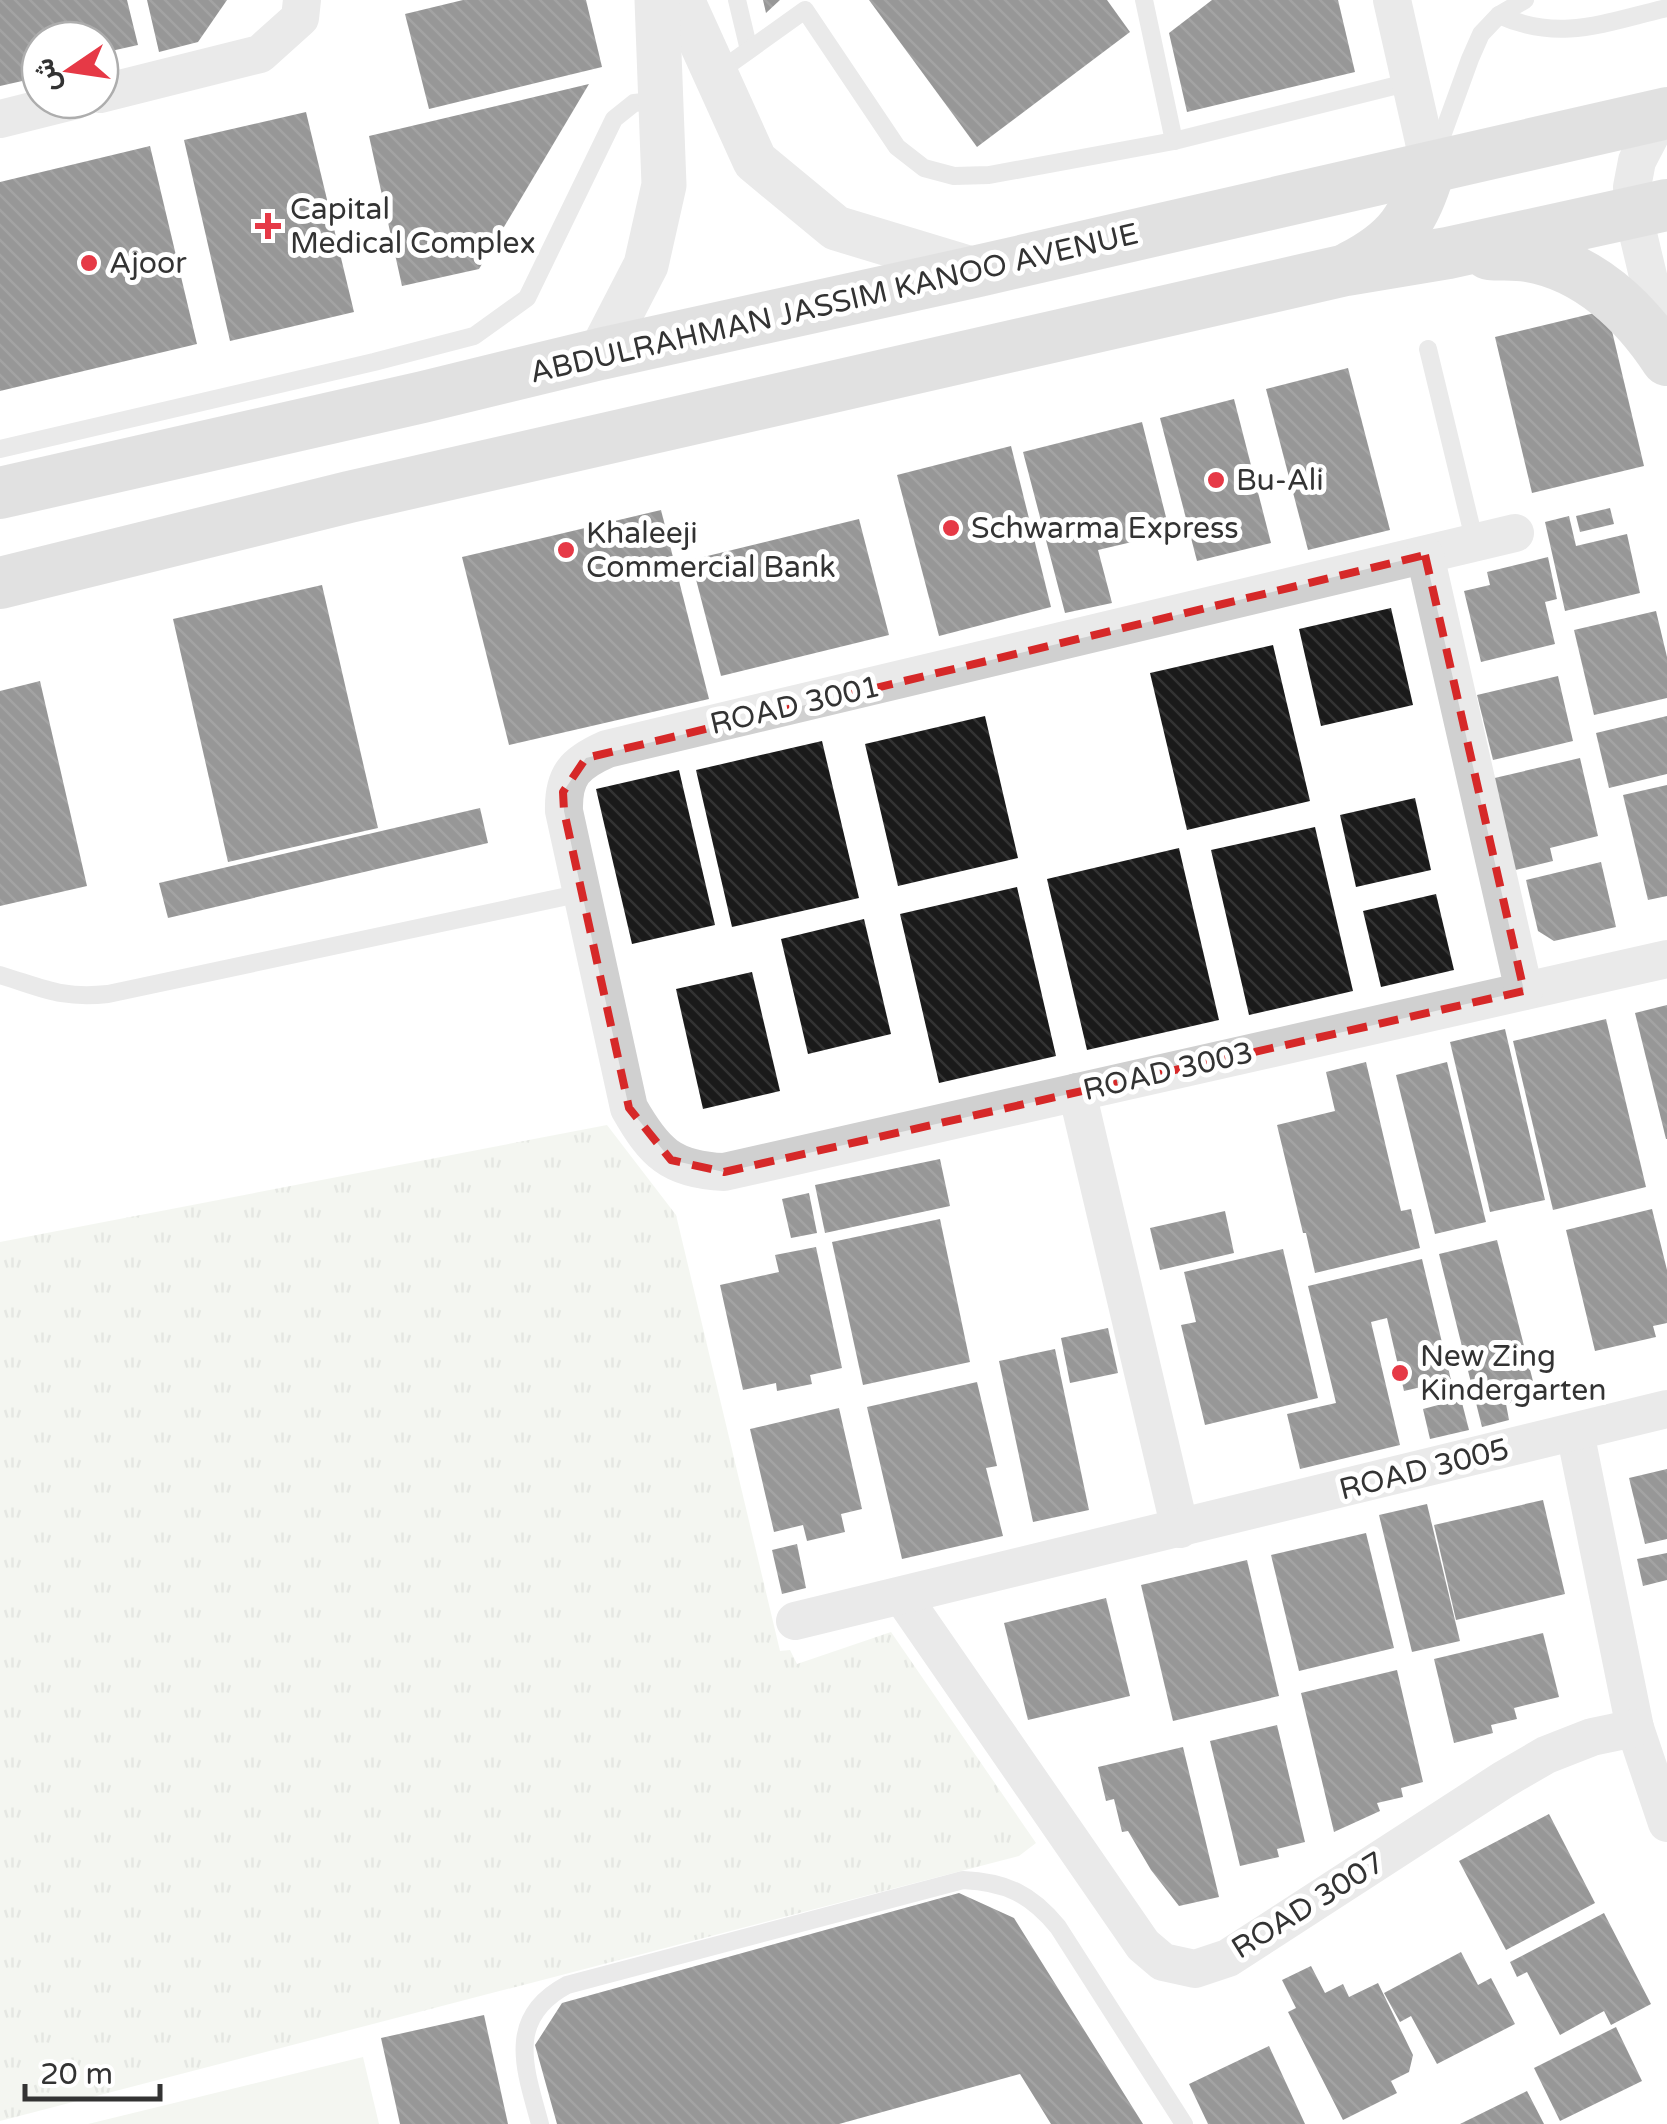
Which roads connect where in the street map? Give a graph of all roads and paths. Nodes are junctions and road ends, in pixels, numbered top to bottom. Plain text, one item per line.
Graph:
1 (657, 0) edge
2 (682, 0) edge
3 (737, 0) edge
4 (1144, 0) edge
5 (1392, 0) edge
6 (1526, 0) edge
7 (811, 5) edge
8 (1667, 8) edge
9 (301, 9) edge
10 (1499, 15) junction
11 (731, 74) junction
12 (1410, 82) junction
13 (120, 89) edge
14 (662, 100) junction
15 (1667, 115) edge
16 (1587, 131) junction
17 (1174, 141) junction
18 (1637, 161) junction
19 (1430, 168) junction
20 (1656, 205) edge
21 (1448, 253) junction
22 (1346, 270) junction
23 (978, 271) junction
24 (1428, 349) dead end
25 (600, 354) junction
26 (1667, 357) edge
27 (374, 362) junction
28 (423, 397) junction
29 (0, 448) edge
30 (0, 492) edge
31 (1515, 533) dead end
32 (1474, 542) junction
33 (1425, 555) junction
34 (0, 583) edge
35 (582, 892) junction
36 (1667, 959) edge
37 (0, 974) edge
38 (1524, 991) junction
39 (1078, 1092) junction
40 (670, 1160) joint
41 (1667, 1409) edge
42 (1575, 1432) junction
43 (1180, 1529) junction
44 (902, 1596) junction
45 (796, 1621) dead end
46 (1635, 1728) junction
47 (1667, 1823) edge
48 (540, 2124) edge
49 (1184, 2124) edge

1 - 14 street
2 - 11 street
3 - 11 lane
4 - 17 lane
5 - 12 street
6 - 10 lane
7 - 11 lane
7 - 17 lane
8 - 10 lane
9 - 13 street
10 - 19 lane
11 - 14 street
11 - 23 street
12 - 17 lane
12 - 19 street
14 - 25 street
14 - 27 lane
15 - 16 main road, ABDULRAHMAN JASSIM KANOO AVENUE
15 - 18 street
16 - 18 street
16 - 19 main road, ABDULRAHMAN JASSIM KANOO AVENUE
18 - 20 street
19 - 22 main road
19 - 23 main road, ABDULRAHMAN JASSIM KANOO AVENUE
20 - 21 main road
20 - 26 street
21 - 22 main road
21 - 26 main road
22 - 34 main road
23 - 25 main road, ABDULRAHMAN JASSIM KANOO AVENUE
24 - 32 lane
25 - 28 main road, ABDULRAHMAN JASSIM KANOO AVENUE
27 - 28 lane
27 - 29 lane
28 - 30 main road, ABDULRAHMAN JASSIM KANOO AVENUE
31 - 32 street, ROAD 3001
32 - 33 street, ROAD 3001
33 - 35 street, ROAD 3001
33 - 38 street
35 - 37 lane
35 - 40 street, ROAD 3001
36 - 38 street, ROAD 3003
38 - 39 street, ROAD 3003
39 - 40 street, ROAD 3003
39 - 43 street
41 - 42 street, ROAD 3005
42 - 43 street, ROAD 3005
42 - 46 street
43 - 44 street, ROAD 3005
44 - 45 street, ROAD 3005
44 - 46 street, ROAD 3007
46 - 47 street
48 - 49 lane

